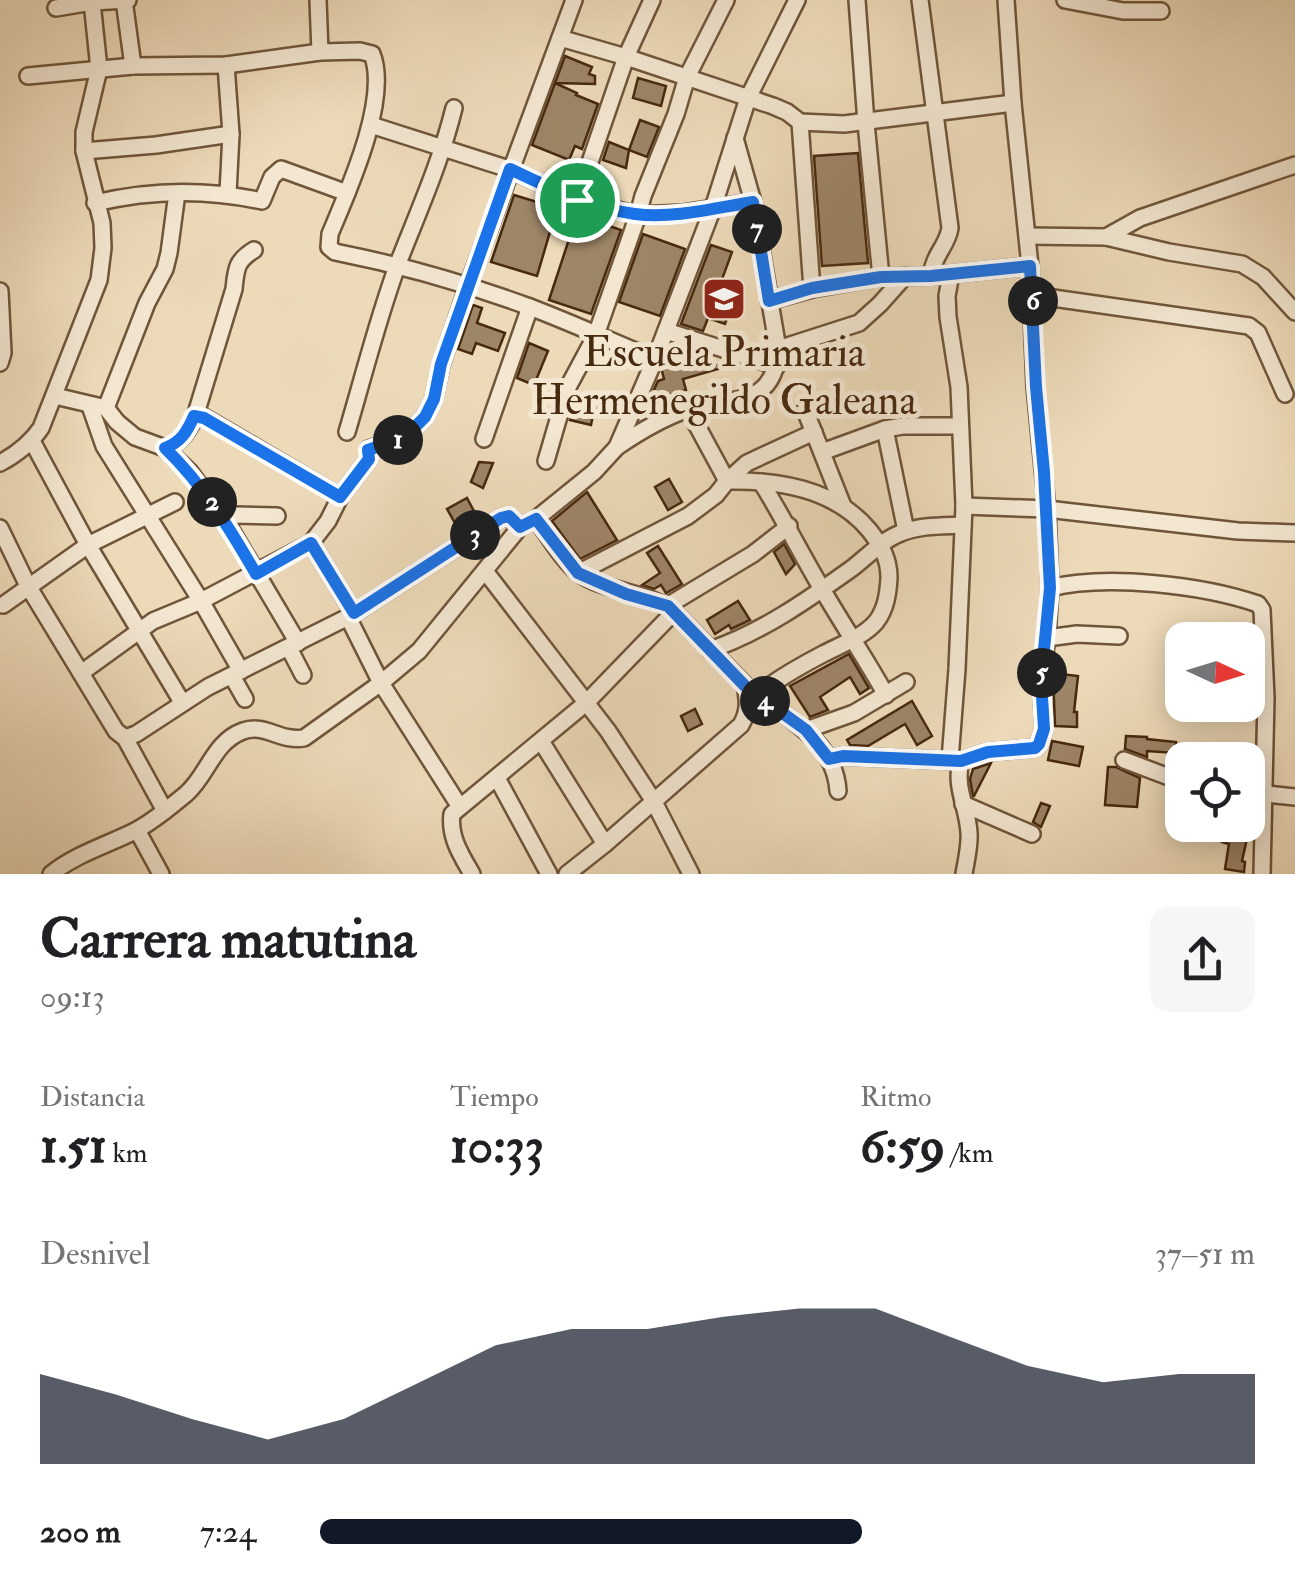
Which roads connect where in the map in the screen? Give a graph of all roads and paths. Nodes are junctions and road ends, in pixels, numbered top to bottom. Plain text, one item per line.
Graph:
1 (125, 0) edge
2 (318, 0) edge
3 (574, 0) edge
4 (652, 0) edge
5 (726, 0) edge
6 (797, 0) edge
7 (858, 0) edge
8 (920, 0) edge
9 (1006, 0) edge
10 (1064, 0) edge
11 (92, 2) edge
12 (56, 8) dead end
13 (1161, 11) dead end
14 (560, 38) junction
15 (320, 52) junction
16 (626, 57) junction
17 (226, 65) junction
18 (133, 66) junction
19 (99, 69) junction
20 (28, 76) dead end
21 (686, 77) junction
22 (748, 98) junction
23 (1014, 102) junction
24 (454, 108) dead end
25 (936, 112) junction
26 (800, 122) junction
27 (866, 123) junction
28 (372, 125) junction
29 (231, 134) junction
30 (735, 138) junction
31 (444, 149) junction
32 (84, 152) junction
33 (1295, 165) edge
34 (510, 169) junction
35 (176, 193) junction
36 (347, 193) junction
37 (228, 194) junction
38 (577, 200) junction
39 (753, 202) junction
40 (95, 203) junction
41 (713, 208) junction
42 (638, 215) junction
43 (1028, 236) junction
44 (1106, 237) junction
45 (254, 250) dead end
46 (398, 264) junction
47 (1030, 266) junction
48 (951, 274) junction
49 (906, 276) junction
50 (931, 276) junction
51 (881, 277) junction
52 (468, 286) junction
53 (812, 288) junction
54 (0, 291) edge
55 (1032, 295) junction
56 (769, 301) junction
57 (530, 307) junction
58 (1295, 312) edge
59 (666, 332) junction
60 (596, 335) junction
61 (778, 358) junction
62 (655, 359) junction
63 (0, 363) edge
64 (1284, 394) dead end
65 (55, 396) junction
66 (98, 407) junction
67 (688, 409) junction
68 (806, 410) dead end
69 (194, 416) junction
70 (960, 426) junction
71 (884, 429) junction
72 (347, 432) dead end
73 (814, 432) junction
74 (484, 439) dead end
75 (32, 441) junction
76 (617, 447) junction
77 (165, 448) junction
78 (822, 452) junction
79 (546, 461) dead end
80 (0, 463) edge
81 (727, 481) junction
82 (761, 482) junction
83 (340, 497) junction
84 (176, 502) dead end
85 (843, 506) junction
86 (964, 506) junction
87 (1047, 508) junction
88 (148, 514) junction
89 (277, 516) dead end
90 (224, 518) junction
91 (536, 519) junction
92 (962, 525) junction
93 (789, 526) junction
94 (520, 527) junction
95 (0, 528) edge
96 (906, 531) junction
97 (1295, 533) edge
98 (311, 543) junction
99 (88, 545) junction
100 (882, 545) junction
101 (485, 571) junction
102 (578, 573) junction
103 (256, 574) junction
104 (28, 586) junction
105 (1050, 588) junction
106 (822, 589) junction
107 (201, 601) junction
108 (3, 605) dead end
109 (671, 609) junction
110 (351, 615) junction
111 (139, 630) junction
112 (1118, 636) dead end
113 (854, 638) junction
114 (1047, 638) junction
115 (293, 646) junction
116 (710, 650) junction
117 (81, 673) junction
118 (236, 674) junction
119 (304, 675) dead end
120 (906, 682) dead end
121 (381, 683) junction
122 (751, 690) junction
123 (886, 696) junction
124 (244, 699) dead end
125 (182, 702) junction
126 (586, 703) junction
127 (806, 730) junction
128 (125, 738) junction
129 (542, 741) junction
130 (1259, 742) edge
131 (829, 759) junction
132 (955, 760) junction
133 (1124, 760) dead end
134 (1165, 776) edge
135 (497, 778) junction
136 (838, 791) dead end
137 (1265, 794) edge
138 (1295, 796) edge
139 (654, 800) junction
140 (963, 804) junction
141 (460, 807) junction
142 (165, 811) junction
143 (138, 830) junction
144 (1032, 834) dead end
145 (1260, 842) edge
146 (605, 844) junction
147 (74, 867) edge
148 (52, 874) edge
149 (161, 874) edge
150 (472, 874) edge
151 (549, 874) edge
152 (567, 874) edge
153 (691, 874) edge
154 (964, 874) edge
155 (1262, 874) edge

1 - 11 street
1 - 18 street
2 - 15 street
3 - 14 street
4 - 16 street
5 - 21 street
6 - 22 street
7 - 27 street
8 - 25 street
9 - 23 street
10 - 13 street
11 - 12 street
11 - 19 street
14 - 16 street
14 - 34 street
15 - 17 street
15 - 28 street
16 - 21 street
16 - 38 street
17 - 18 street
17 - 29 street
18 - 19 street
19 - 20 street
19 - 32 street
21 - 22 street
21 - 42 street
22 - 26 street
22 - 30 street
23 - 25 street
23 - 43 street
24 - 31 street
25 - 27 street
25 - 50 street
26 - 27 street
26 - 53 street
27 - 51 street
28 - 31 street
28 - 36 street
29 - 32 street
29 - 37 street
30 - 39 street
30 - 41 street
31 - 34 street
31 - 46 street
32 - 40 street
33 - 44 street
34 - 38 street
34 - 52 street
35 - 37 street
35 - 40 street
35 - 66 street
36 - 37 street
36 - 46 street
38 - 42 street
39 - 41 street
39 - 56 street
40 - 65 street
41 - 42 street
41 - 59 street
42 - 60 street
43 - 44 street
43 - 47 street
44 - 58 street
45 - 69 street
46 - 52 street
46 - 72 street
47 - 48 street
47 - 55 street
48 - 50 street
48 - 70 street
49 - 50 street
49 - 51 street
49 - 61 street
51 - 53 street
52 - 57 street
52 - 83 street
53 - 56 street
54 - 63 street
55 - 64 street
55 - 87 street
56 - 61 street
57 - 60 street
57 - 74 street
59 - 61 street
59 - 62 street
60 - 62 street
60 - 79 street
61 - 67 street
62 - 76 street
65 - 66 street
65 - 75 street
66 - 77 street
66 - 88 street
67 - 76 street
67 - 81 street
68 - 73 street
69 - 77 street
69 - 83 street
70 - 71 street
70 - 86 street
71 - 78 street
71 - 96 street
73 - 78 street
73 - 81 street
75 - 80 street
75 - 99 street
76 - 91 street
77 - 90 street
78 - 85 street
81 - 82 street
81 - 102 street
82 - 85 street
82 - 93 street
83 - 98 street
84 - 88 street
85 - 100 street
86 - 87 street
86 - 92 street
87 - 97 street
87 - 105 street
88 - 99 street
88 - 107 street
89 - 90 street
90 - 103 street
91 - 94 street
91 - 102 street
92 - 96 street
92 - 132 street
93 - 106 street
93 - 109 street
94 - 101 street
94 - 110 street
95 - 104 street
96 - 100 street
98 - 103 street
98 - 110 street
99 - 104 street
99 - 111 street
100 - 106 street
100 - 113 street
101 - 121 street
101 - 126 street
102 - 109 street
103 - 107 street
103 - 115 street
104 - 108 street
104 - 117 street
105 - 114 street
105 - 130 street
106 - 113 street
106 - 116 street
107 - 111 street
107 - 118 street
109 - 116 street
109 - 126 street
110 - 115 street
110 - 121 street
111 - 117 street
111 - 125 street
112 - 114 street
113 - 122 street
113 - 123 street
114 - 132 street
115 - 118 street
115 - 119 street
116 - 122 street
117 - 128 street
118 - 124 street
118 - 125 street
120 - 123 street
121 - 141 street
121 - 142 street
122 - 127 street
122 - 139 street
123 - 127 street
125 - 128 street
126 - 129 street
126 - 139 street
127 - 131 street
128 - 142 street
129 - 135 street
129 - 146 street
131 - 132 street
131 - 136 street
132 - 140 street
133 - 134 street
135 - 141 street
135 - 151 street
137 - 138 street
139 - 146 street
139 - 153 street
140 - 144 street
140 - 154 street
141 - 150 street
142 - 143 street
143 - 147 street
143 - 149 street
145 - 155 street
146 - 152 street
147 - 148 street

